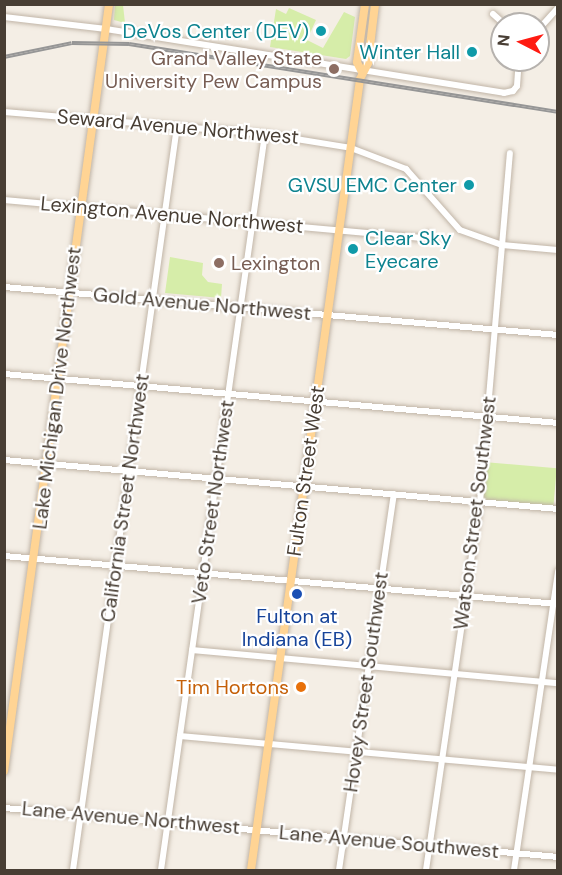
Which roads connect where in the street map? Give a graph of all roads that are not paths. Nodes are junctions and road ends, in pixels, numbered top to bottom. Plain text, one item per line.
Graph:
1 (109, 4) edge
2 (364, 4) edge
3 (375, 4) edge
4 (4, 17) edge
5 (106, 29) junction
6 (362, 72) junction
7 (518, 72) edge
8 (5, 112) edge
9 (91, 120) junction
10 (177, 126) junction
11 (265, 134) junction
12 (351, 148) junction
13 (510, 153) dead end
14 (4, 200) edge
15 (80, 207) junction
16 (165, 215) junction
17 (252, 222) junction
18 (339, 230) junction
19 (429, 234) dead end
20 (502, 245) junction
21 (558, 250) edge
22 (4, 287) edge
23 (69, 292) junction
24 (153, 300) junction
25 (240, 308) junction
26 (328, 316) junction
27 (496, 330) junction
28 (558, 336) edge
29 (4, 374) edge
30 (57, 378) junction
31 (141, 385) junction
32 (228, 393) junction
33 (316, 401) junction
34 (487, 416) junction
35 (558, 423) edge
36 (4, 460) edge
37 (46, 463) junction
38 (129, 471) junction
39 (216, 478) junction
40 (303, 486) junction
41 (394, 494) junction
42 (480, 502) junction
43 (558, 509) edge
44 (4, 556) edge
45 (36, 558) junction
46 (116, 565) junction
47 (558, 571) edge
48 (203, 573) junction
49 (290, 581) junction
50 (380, 589) junction
51 (466, 596) junction
52 (555, 604) edge
53 (192, 650) junction
54 (280, 659) junction
55 (369, 666) junction
56 (454, 673) junction
57 (541, 681) junction
58 (558, 683) edge
59 (180, 736) junction
60 (269, 745) junction
61 (356, 752) junction
62 (442, 759) junction
63 (529, 767) junction
64 (558, 770) edge
65 (4, 771) edge
66 (4, 808) edge
67 (81, 814) junction
68 (168, 822) junction
69 (257, 829) junction
70 (344, 838) junction
71 (430, 846) junction
72 (516, 853) junction
73 (558, 857) edge
74 (73, 870) edge
75 (161, 870) edge
76 (251, 870) edge
77 (339, 870) edge
78 (426, 870) edge
79 (514, 870) edge

1 - 5 main road, Lake Michigan Drive Northwest
2 - 6 main road, Fulton Street West
3 - 6 main road, Fulton Street West
4 - 5 street
5 - 6 street
5 - 9 main road, Lake Michigan Drive Northwest
6 - 7 street
6 - 12 main road, Fulton Street West
8 - 9 street, Seward Avenue Northwest
9 - 10 street, Seward Avenue Northwest
9 - 15 main road, Lake Michigan Drive Northwest
10 - 11 street, Seward Avenue Northwest
10 - 16 street, California Street Northwest
11 - 12 street, Seward Avenue Northwest
11 - 17 street, Veto Street Northwest
12 - 18 main road, Fulton Street West
12 - 20 street, Seward Avenue Northwest
13 - 20 street, Watson Street Southwest
14 - 15 street, Lexington Avenue Northwest
15 - 16 street, Lexington Avenue Northwest
15 - 23 main road, Lake Michigan Drive Northwest
16 - 17 street, Lexington Avenue Northwest
16 - 24 street, California Street Northwest
17 - 18 street, Lexington Avenue Northwest
17 - 25 street, Veto Street Northwest
18 - 19 street, Lexington Avenue Northwest
18 - 26 main road, Fulton Street West
20 - 21 street, Seward Avenue Northwest
20 - 27 street, Watson Street Southwest
22 - 23 street, Gold Avenue Northwest
23 - 24 street, Gold Avenue Northwest
23 - 30 main road, Lake Michigan Drive Northwest
24 - 25 street, Gold Avenue Northwest
24 - 31 street, California Street Northwest
25 - 26 street, Gold Avenue Northwest
25 - 32 street, Veto Street Northwest
26 - 27 street, Gold Avenue Northwest
26 - 33 main road, Fulton Street West
27 - 28 street, Gold Avenue Northwest
27 - 34 street, Watson Street Southwest
29 - 30 street
30 - 31 street
30 - 37 main road, Lake Michigan Drive Northwest
31 - 32 street
31 - 38 street, California Street Northwest
32 - 33 street
32 - 39 street, Veto Street Northwest
33 - 34 street
33 - 40 main road, Fulton Street West
34 - 35 street
34 - 42 street, Watson Street Southwest
36 - 37 street
37 - 38 street
37 - 45 main road, Lake Michigan Drive Northwest
38 - 39 street
38 - 46 street, California Street Northwest
39 - 40 street
39 - 48 street, Veto Street Northwest
40 - 41 street
40 - 49 main road, Fulton Street West
41 - 42 street
41 - 50 street, Hovey Street Southwest
42 - 43 street
42 - 51 street, Watson Street Southwest
44 - 45 street
45 - 46 street
45 - 65 main road, Lake Michigan Drive Northwest
46 - 48 street
46 - 67 street, California Street Northwest
47 - 52 street
48 - 49 street
48 - 53 street, Veto Street Northwest
49 - 50 street
49 - 54 main road, Fulton Street West
50 - 51 street
50 - 55 street, Hovey Street Southwest
51 - 52 street
51 - 56 street, Watson Street Southwest
52 - 57 street
53 - 54 street
53 - 59 street, Veto Street Northwest
54 - 55 street
54 - 60 main road, Fulton Street West
55 - 56 street
55 - 61 street, Hovey Street Southwest
56 - 57 street
56 - 62 street, Watson Street Southwest
57 - 58 street
57 - 63 street
59 - 60 street
59 - 68 street, Veto Street Northwest
60 - 61 street
60 - 69 main road, Fulton Street West
61 - 62 street
61 - 70 street, Hovey Street Southwest
62 - 63 street
62 - 71 street, Watson Street Southwest
63 - 64 street
63 - 72 street
66 - 67 street, Lane Avenue Northwest
67 - 68 street, Lane Avenue Northwest
67 - 74 street, California Street Northwest
68 - 69 street, Lane Avenue Northwest
68 - 75 street, Veto Street Northwest
69 - 70 street, Lane Avenue Southwest
69 - 76 main road, Fulton Street West
70 - 71 street, Lane Avenue Southwest
70 - 77 street, Hovey Street Southwest
71 - 72 street, Lane Avenue Southwest
71 - 78 street, Watson Street Southwest
72 - 73 street, Lane Avenue Southwest
72 - 79 street

